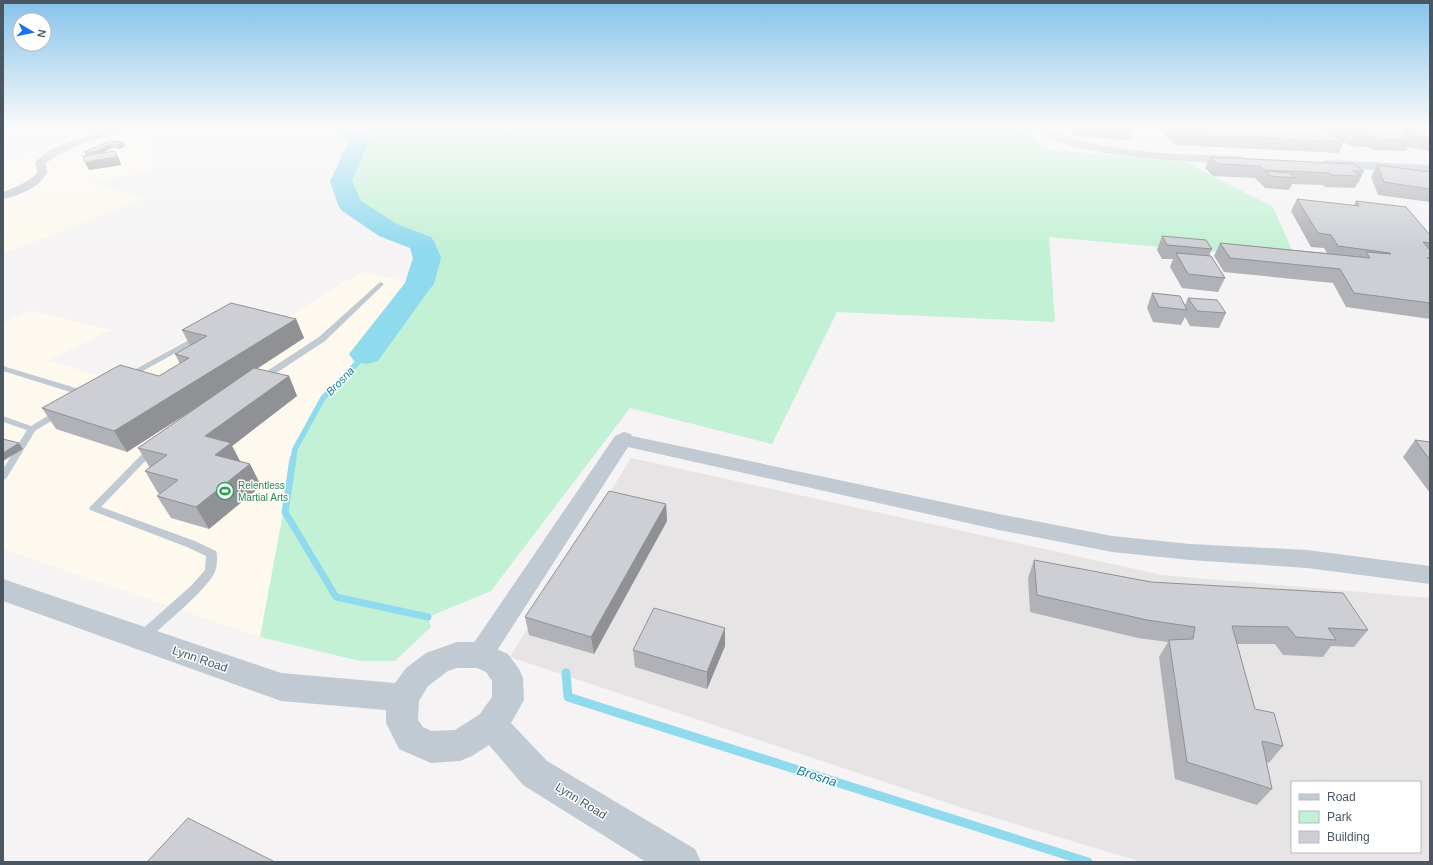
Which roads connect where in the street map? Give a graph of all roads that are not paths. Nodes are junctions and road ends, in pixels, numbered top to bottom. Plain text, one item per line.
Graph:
1 (41, 168) edge
2 (1415, 168) edge
3 (1430, 169) edge
4 (3, 196) edge
5 (380, 284) dead end
6 (210, 332) edge
7 (3, 368) edge
8 (119, 380) edge
9 (256, 382) edge
10 (77, 402) edge
11 (64, 410) edge
12 (3, 420) edge
13 (32, 430) junction
14 (157, 446) edge
15 (3, 477) edge
16 (1430, 575) edge
17 (3, 590) edge
18 (140, 638) junction
19 (480, 655) junction
20 (403, 698) junction
21 (492, 725) junction
22 (682, 862) edge

1 - 4 street
2 - 3 street
5 - 9 lane
6 - 8 lane
7 - 10 lane
11 - 13 lane
12 - 13 lane
13 - 15 lane
14 - 18 lane
16 - 19 street
17 - 18 street, Lynn Road
18 - 20 street, Lynn Road
19 - 20 street
19 - 21 street
20 - 21 street
21 - 22 street, Lynn Road

